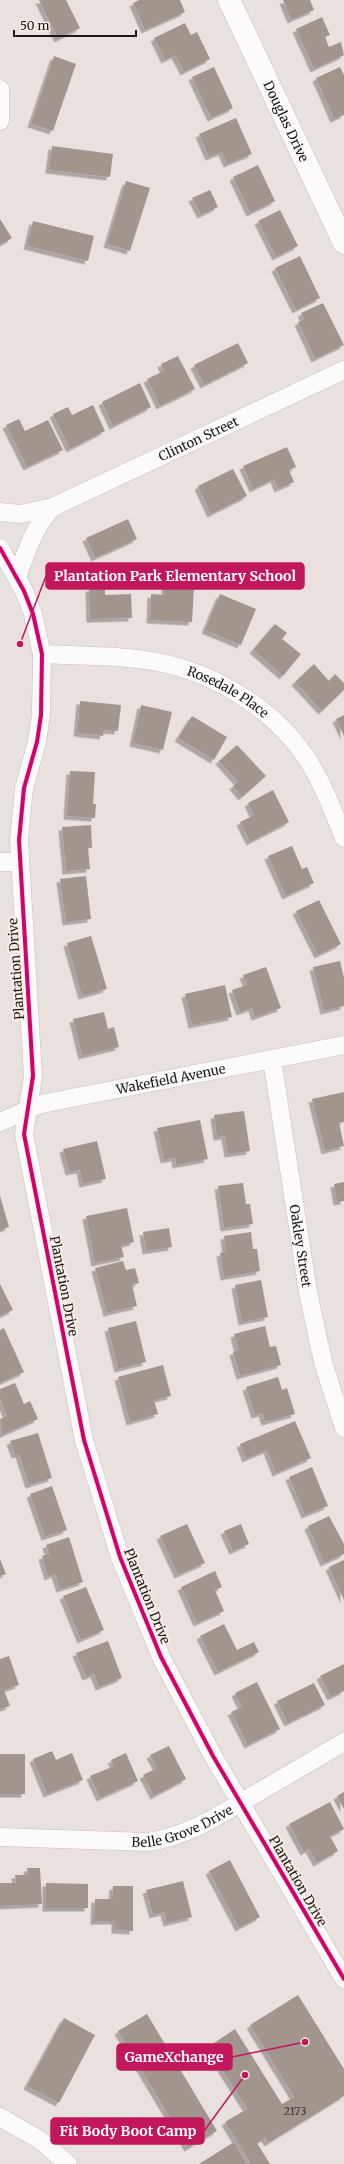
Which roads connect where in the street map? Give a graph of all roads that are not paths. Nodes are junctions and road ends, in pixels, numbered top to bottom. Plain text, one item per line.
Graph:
1 (229, 0) edge
2 (0, 89) edge
3 (0, 121) edge
4 (344, 243) edge
5 (344, 370) edge
6 (53, 507) junction
7 (0, 512) edge
8 (0, 548) edge
9 (17, 577) junction
10 (42, 654) junction
11 (344, 838) edge
12 (0, 862) edge
13 (20, 862) junction
14 (344, 1045) edge
15 (272, 1059) junction
16 (27, 1110) junction
17 (0, 1122) edge
18 (344, 1428) edge
19 (344, 1742) edge
20 (240, 1802) junction
21 (0, 1837) edge
22 (344, 1979) edge
23 (0, 2117) edge
24 (68, 2164) edge

1 - 4 street, Douglas Drive
2 - 3 street
5 - 6 street, Clinton Street
6 - 7 street, Clinton Street
6 - 9 street, Clinton Street
8 - 9 street, Plantation Drive
9 - 10 street, Plantation Drive
10 - 11 street, Rosedale Place
10 - 13 street, Plantation Drive
12 - 13 street
13 - 16 street, Plantation Drive
14 - 15 street, Wakefield Avenue
15 - 16 street, Wakefield Avenue
15 - 18 street, Oakley Street
16 - 17 street, Wakefield Avenue
16 - 20 street, Plantation Drive
19 - 20 street, Belle Grove Drive
20 - 21 street, Belle Grove Drive
20 - 22 street, Plantation Drive
23 - 24 street

